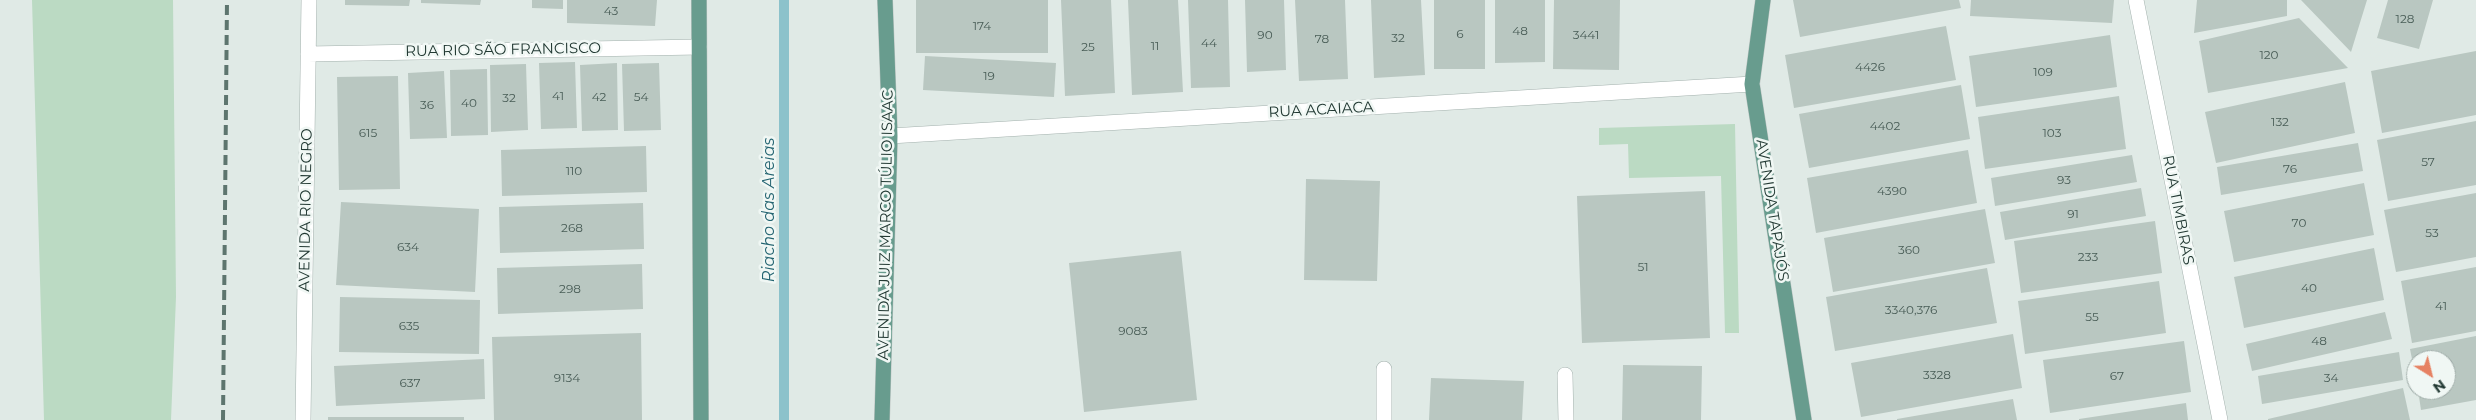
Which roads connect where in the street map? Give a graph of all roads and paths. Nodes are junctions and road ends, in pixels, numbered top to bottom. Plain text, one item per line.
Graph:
1 (309, 0) edge
2 (699, 0) edge
3 (885, 0) edge
4 (1763, 0) edge
5 (2136, 0) edge
6 (698, 47) junction
7 (308, 54) junction
8 (1752, 84) junction
9 (890, 136) junction
10 (1384, 369) dead end
11 (1565, 375) dead end
12 (303, 420) edge
13 (701, 420) edge
14 (882, 420) edge
15 (1384, 420) edge
16 (1566, 420) edge
17 (1804, 420) edge
18 (2220, 420) edge

1 - 7 street, AVENIDA RIO NEGRO
2 - 6 main road
3 - 9 main road, AVENIDA JUIZ MARCO TÚLIO ISAAC
4 - 8 main road, AVENIDA TAPAJÓS
5 - 18 street, RUA TIMBIRAS
6 - 7 street, RUA RIO SÃO FRANCISCO
6 - 13 main road
7 - 12 street, AVENIDA RIO NEGRO
8 - 9 street, RUA ACAIACA
8 - 17 main road, AVENIDA TAPAJÓS
9 - 14 main road, AVENIDA JUIZ MARCO TÚLIO ISAAC
10 - 15 street
11 - 16 street

